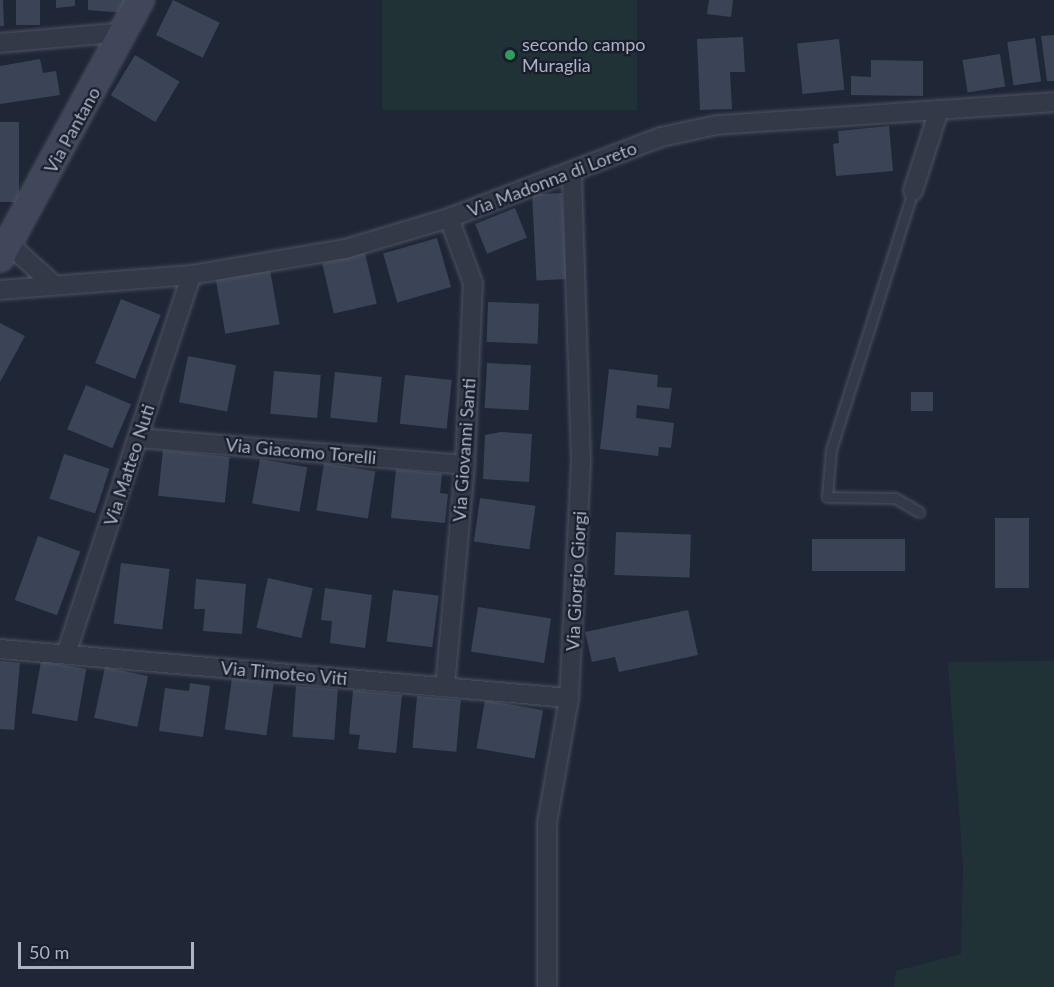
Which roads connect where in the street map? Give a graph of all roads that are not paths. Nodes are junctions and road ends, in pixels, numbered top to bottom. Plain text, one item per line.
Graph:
1 (140, 0) edge
2 (127, 32) junction
3 (0, 43) edge
4 (1054, 102) edge
5 (939, 110) junction
6 (572, 172) junction
7 (913, 191) joint
8 (449, 218) junction
9 (4, 251) edge
10 (191, 275) junction
11 (54, 285) junction
12 (0, 290) edge
13 (138, 438) junction
14 (465, 465) junction
15 (919, 512) dead end
16 (0, 649) edge
17 (66, 654) junction
18 (445, 686) junction
19 (569, 698) junction
20 (547, 987) edge

1 - 2 street, Via Pantano
2 - 3 street
2 - 9 street, Via Pantano
4 - 5 street, Via Madonna di Loreto
5 - 6 street, Via Madonna di Loreto
5 - 7 street
6 - 8 street, Via Madonna di Loreto
6 - 19 street, Via Giorgio Giorgi
7 - 15 lane
8 - 10 street, Via Madonna di Loreto
8 - 14 street, Via Giovanni Santi
9 - 11 street
10 - 11 street, Via Madonna di Loreto
10 - 13 street, Via Matteo Nuti
11 - 12 street, Via Madonna di Loreto
13 - 14 street, Via Giacomo Torelli
13 - 17 street, Via Matteo Nuti
14 - 18 street, Via Giovanni Santi
16 - 17 street, Via Timoteo Viti
17 - 18 street, Via Timoteo Viti
18 - 19 street, Via Timoteo Viti
19 - 20 street, Via Giorgio Giorgi

